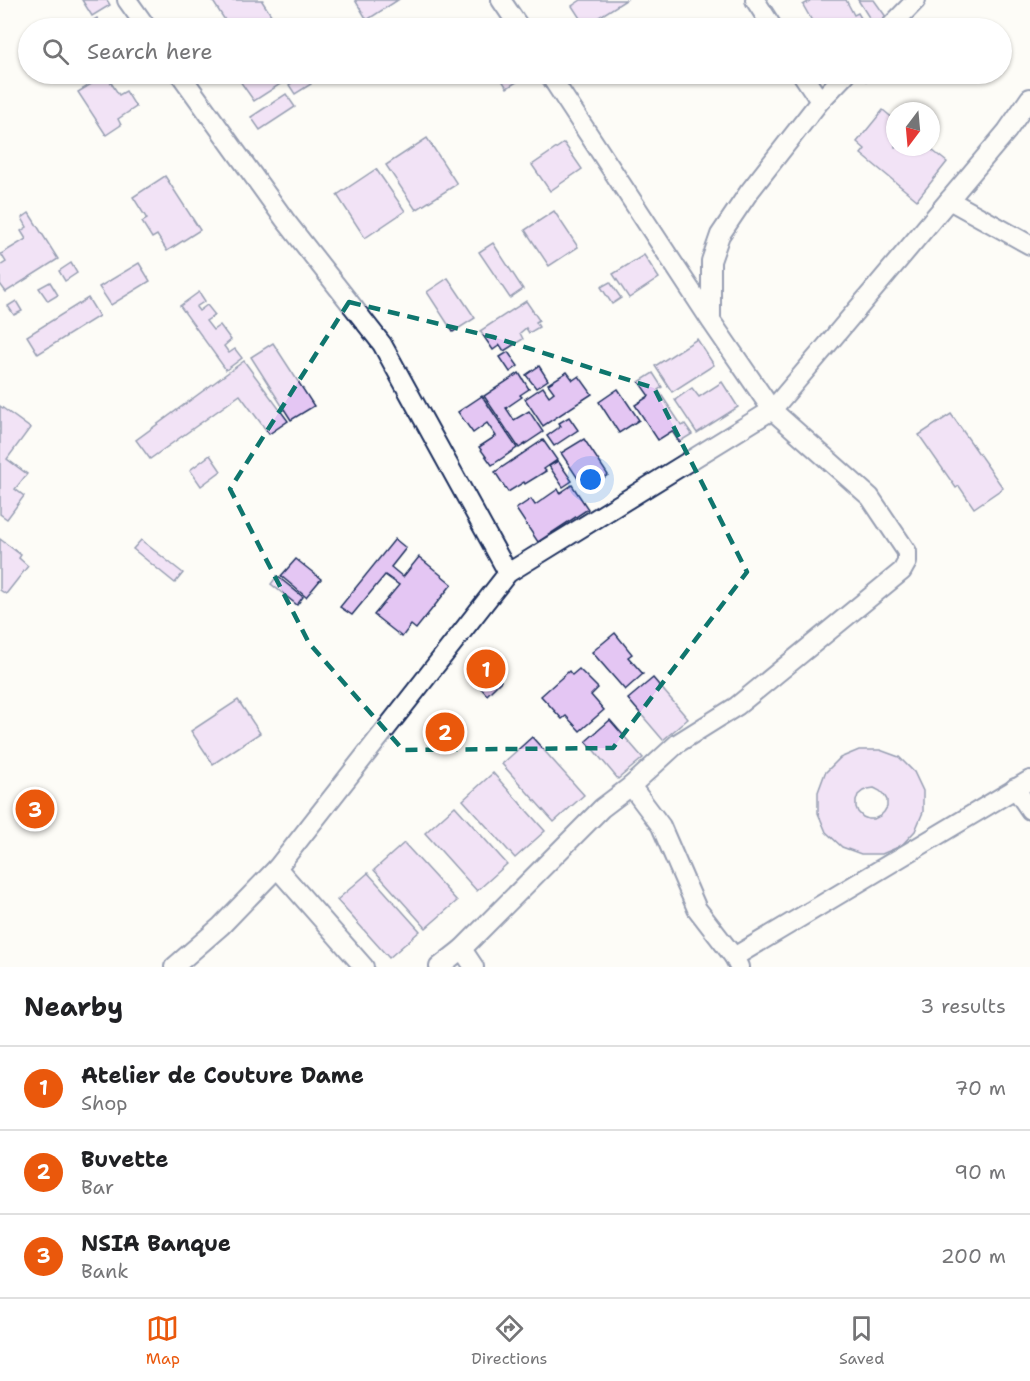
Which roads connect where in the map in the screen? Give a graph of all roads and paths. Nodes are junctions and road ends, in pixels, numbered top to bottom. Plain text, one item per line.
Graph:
1 (127, 0) edge
2 (501, 0) edge
3 (755, 0) edge
4 (916, 0) edge
5 (140, 18) edge
6 (513, 18) edge
7 (767, 18) edge
8 (899, 18) edge
9 (187, 84) edge
10 (556, 84) edge
11 (809, 84) edge
12 (836, 84) edge
13 (1030, 98) edge
14 (820, 101) junction
15 (949, 200) junction
16 (1030, 245) edge
17 (711, 321) junction
18 (772, 410) junction
19 (508, 573) junction
20 (1022, 784) edge
21 (631, 786) junction
22 (1030, 810) edge
23 (277, 868) junction
24 (462, 950) junction
25 (737, 962) edge
26 (174, 967) edge
27 (364, 967) edge
28 (438, 967) edge
29 (474, 967) edge

1 - 5 street
2 - 6 street
3 - 7 street
4 - 8 street
9 - 19 street
10 - 17 street
11 - 14 street
12 - 14 street
13 - 15 street
14 - 17 street
15 - 16 street
15 - 18 street
17 - 18 street
18 - 19 street
18 - 21 street
19 - 23 street
20 - 22 street
20 - 25 street
21 - 24 street
21 - 25 street
23 - 26 street
23 - 27 street
24 - 28 street
24 - 29 street

